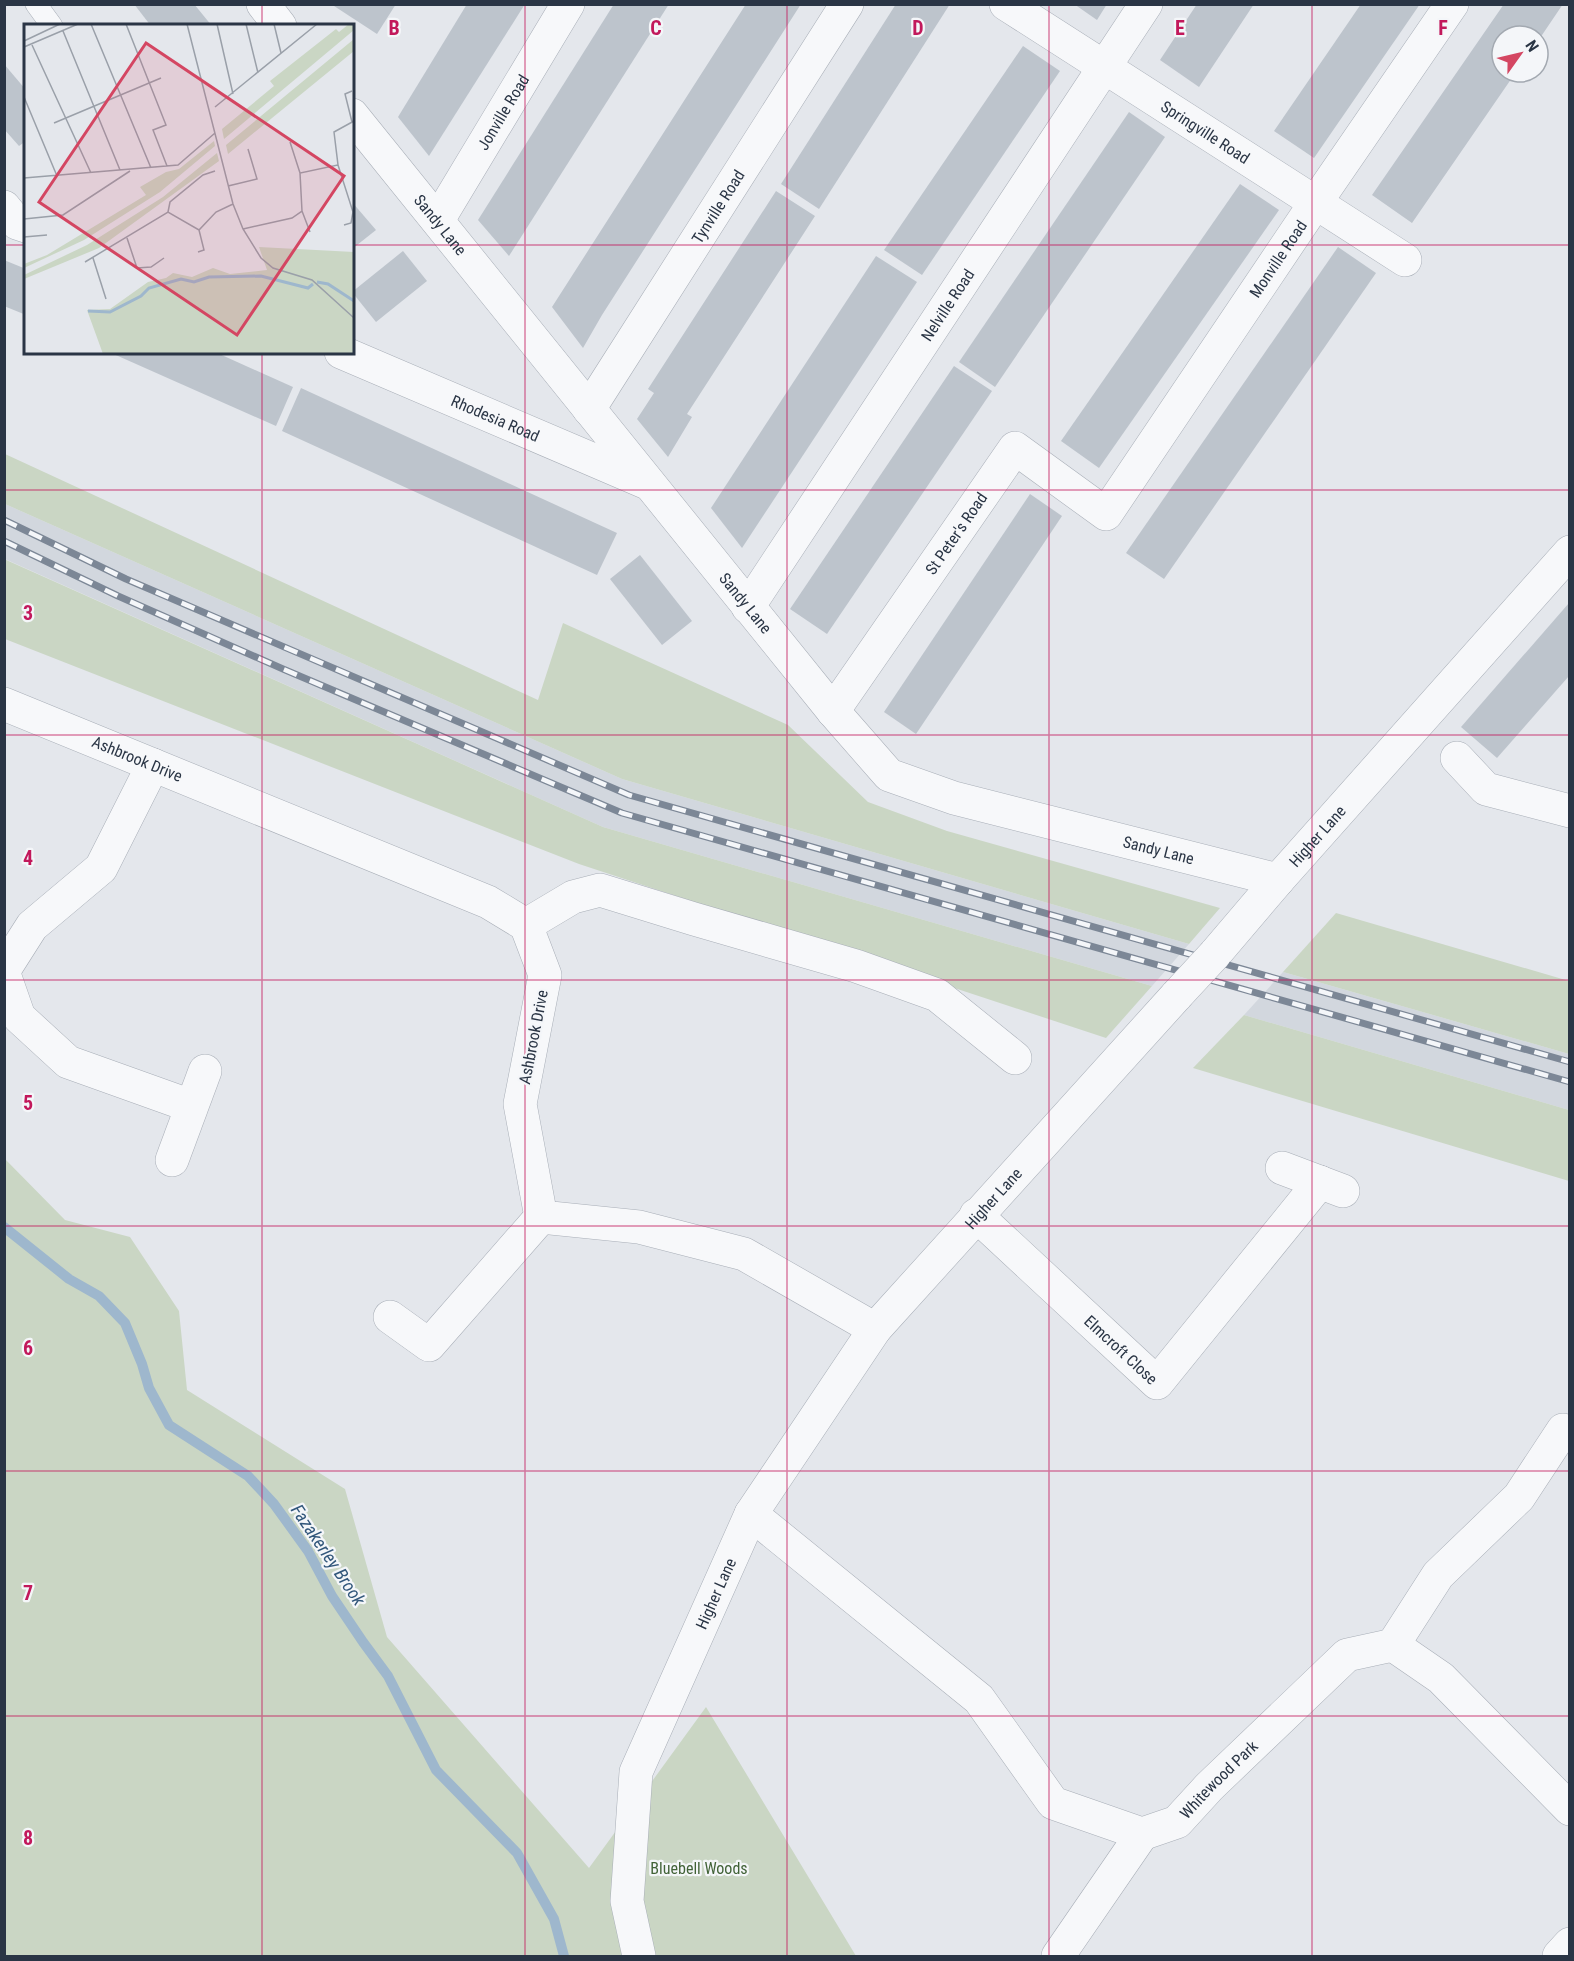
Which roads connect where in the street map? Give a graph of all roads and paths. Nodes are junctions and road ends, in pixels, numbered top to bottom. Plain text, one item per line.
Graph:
1 (36, 4) edge
2 (568, 4) edge
3 (847, 4) edge
4 (1006, 4) edge
5 (1146, 4) edge
6 (1452, 4) edge
7 (264, 5) edge
8 (51, 24) edge
9 (278, 24) edge
10 (1106, 67) junction
11 (354, 117) edge
12 (1316, 202) junction
13 (4, 207) edge
14 (438, 219) junction
15 (24, 225) edge
16 (1405, 260) dead end
17 (345, 354) edge
18 (589, 408) junction
19 (649, 484) junction
20 (1106, 514) joint
21 (1569, 552) edge
22 (748, 607) junction
23 (4, 704) edge
24 (832, 711) junction
25 (1456, 758) dead end
26 (153, 765) junction
27 (1569, 811) edge
28 (1278, 880) junction
29 (526, 925) junction
30 (4, 972) edge
31 (1015, 1058) dead end
32 (205, 1071) dead end
33 (191, 1106) junction
34 (172, 1160) dead end
35 (1282, 1168) dead end
36 (976, 1215) junction
37 (541, 1217) junction
38 (390, 1317) dead end
39 (875, 1329) junction
40 (1563, 1430) dead end
41 (751, 1514) junction
42 (1393, 1645) junction
43 (1569, 1809) edge
44 (1142, 1834) junction
45 (1569, 1944) edge
46 (639, 1956) edge
47 (1058, 1956) edge
48 (1560, 1956) edge

1 - 8 lane
2 - 14 street, Jonville Road
3 - 18 street, Tynville Road
4 - 10 street, Springville Road
5 - 10 street, Nelville Road
6 - 12 street, Monville Road
7 - 9 street
10 - 12 street, Springville Road
10 - 22 street, Nelville Road
11 - 14 street, Sandy Lane
12 - 16 street, Springville Road
12 - 20 street, Monville Road
13 - 15 street
14 - 18 street, Sandy Lane
17 - 19 street, Rhodesia Road
18 - 19 street, Sandy Lane
19 - 22 street, Sandy Lane
20 - 24 street, St Peter's Road
21 - 28 street, Higher Lane
22 - 24 street, Sandy Lane
23 - 26 street, Ashbrook Drive
24 - 28 street, Sandy Lane
25 - 27 street
26 - 29 street, Ashbrook Drive
26 - 30 street
28 - 36 street, Higher Lane, bridge
29 - 31 street
29 - 37 street, Ashbrook Drive
30 - 33 street
32 - 33 street
33 - 34 street
35 - 36 street, Elmcroft Close
36 - 39 street, Higher Lane
37 - 38 street
37 - 39 street
39 - 41 street, Higher Lane
40 - 42 street
41 - 44 street
41 - 46 street, Higher Lane
42 - 43 street
42 - 44 street, Whitewood Park
44 - 47 street
45 - 48 street

